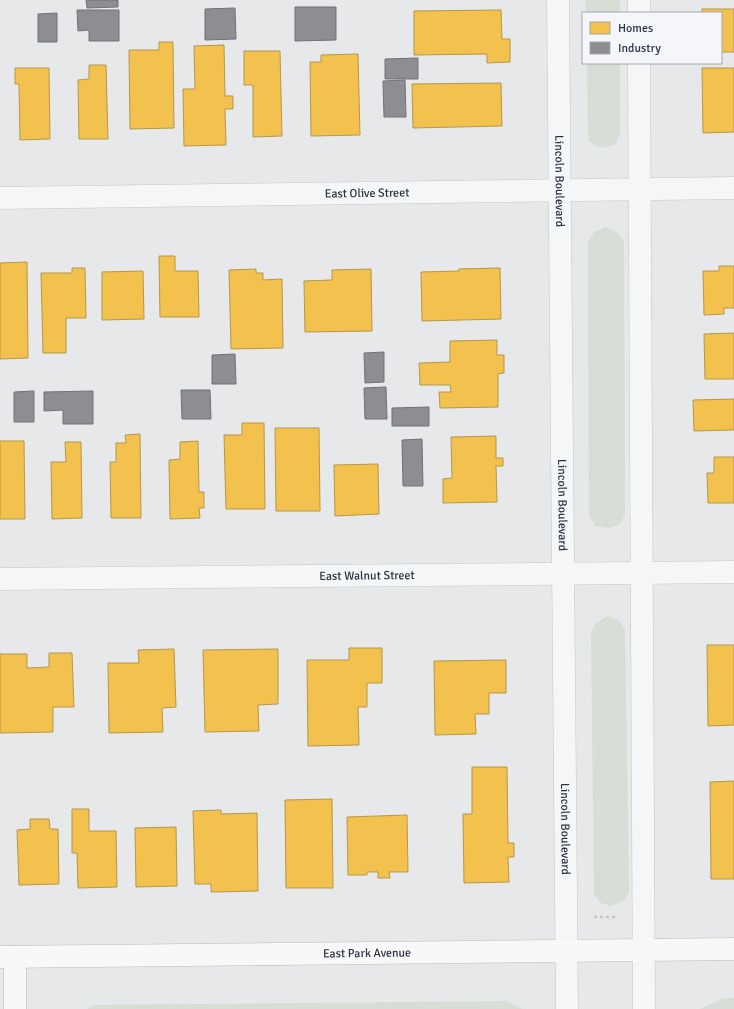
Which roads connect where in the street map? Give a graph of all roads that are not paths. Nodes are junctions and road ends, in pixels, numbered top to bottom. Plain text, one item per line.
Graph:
1 (558, 0) edge
2 (639, 0) edge
3 (639, 12) edge
4 (639, 64) edge
5 (640, 188) junction
6 (734, 188) edge
7 (559, 190) junction
8 (0, 198) edge
9 (734, 572) edge
10 (563, 573) junction
11 (642, 573) junction
12 (0, 579) edge
13 (734, 949) edge
14 (566, 950) junction
15 (644, 950) junction
16 (8, 957) edge
17 (16, 1009) edge
18 (567, 1009) edge
19 (644, 1009) edge

1 - 7 street, Lincoln Boulevard
2 - 3 street
4 - 5 street
5 - 6 street, East Olive Street
5 - 7 street, East Olive Street
5 - 11 street
7 - 8 street, East Olive Street
7 - 10 street, Lincoln Boulevard
9 - 11 street, East Walnut Street
10 - 11 street, East Walnut Street
10 - 12 street, East Walnut Street
10 - 14 street, Lincoln Boulevard
11 - 15 street
13 - 15 highway, East Park Avenue
14 - 15 highway, East Park Avenue
14 - 16 highway, East Park Avenue
14 - 18 street, Lincoln Boulevard
15 - 19 street
16 - 17 highway

